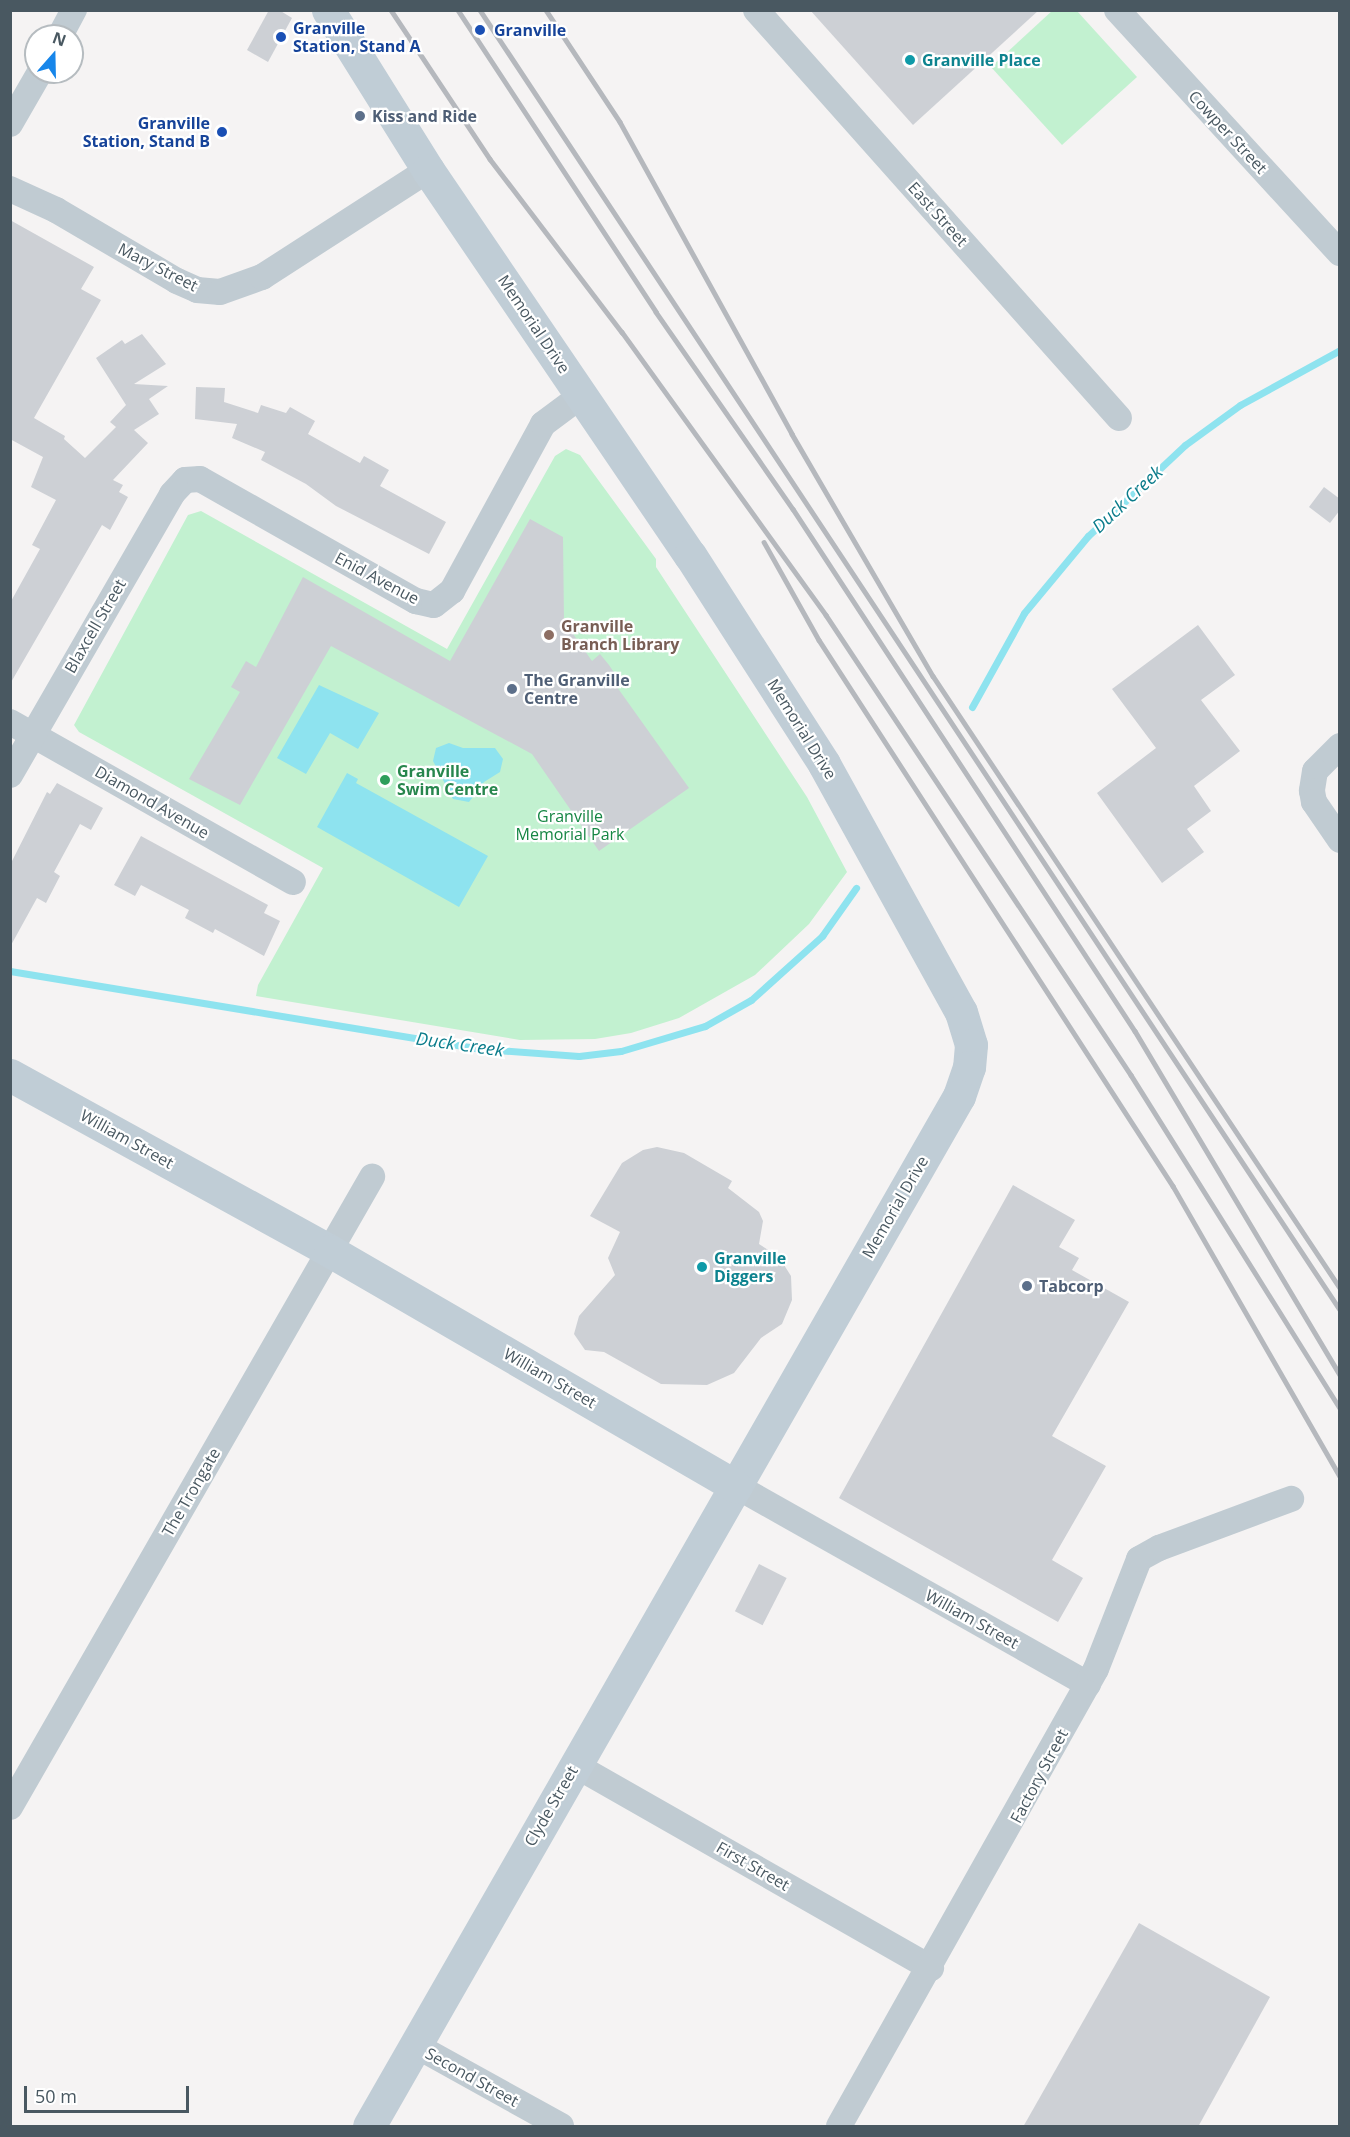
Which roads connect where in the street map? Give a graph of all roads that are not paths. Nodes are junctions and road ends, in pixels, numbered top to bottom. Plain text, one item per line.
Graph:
1 (74, 10) edge
2 (328, 10) edge
3 (756, 10) edge
4 (1117, 10) edge
5 (66, 24) edge
6 (33, 84) edge
7 (10, 124) edge
8 (428, 170) junction
9 (10, 189) edge
10 (1340, 254) edge
11 (582, 395) junction
12 (1119, 418) dead end
13 (185, 480) joint
14 (10, 722) edge
15 (33, 735) junction
16 (1334, 750) edge
17 (10, 775) edge
18 (1340, 840) edge
19 (293, 882) dead end
20 (10, 1075) edge
21 (372, 1177) dead end
22 (330, 1251) junction
23 (736, 1486) junction
24 (1291, 1498) dead end
25 (1088, 1684) junction
26 (575, 1765) junction
27 (10, 1807) edge
28 (931, 1968) junction
29 (415, 2045) junction
30 (369, 2127) edge
31 (561, 2127) edge
32 (839, 2127) edge

1 - 5 street
2 - 8 main road, Memorial Drive
3 - 12 street, East Street
4 - 10 street, Cowper Street
6 - 7 street
8 - 9 street, Mary Street
8 - 11 main road, Memorial Drive
11 - 13 street, Enid Avenue
11 - 23 main road, Memorial Drive
13 - 15 street, Blaxcell Street
14 - 15 street, Diamond Avenue
15 - 17 street, Blaxcell Street
15 - 19 street, Diamond Avenue
16 - 18 street
20 - 22 main road, William Street
21 - 22 street, The Trongate
22 - 23 main road, William Street
22 - 27 street, The Trongate
23 - 25 street, William Street
23 - 26 main road, Clyde Street
24 - 25 street, Factory Street
25 - 28 street, Factory Street
26 - 28 street, First Street
26 - 29 main road, Clyde Street
28 - 32 street, Factory Street
29 - 30 main road, Clyde Street
29 - 31 street, Second Street

